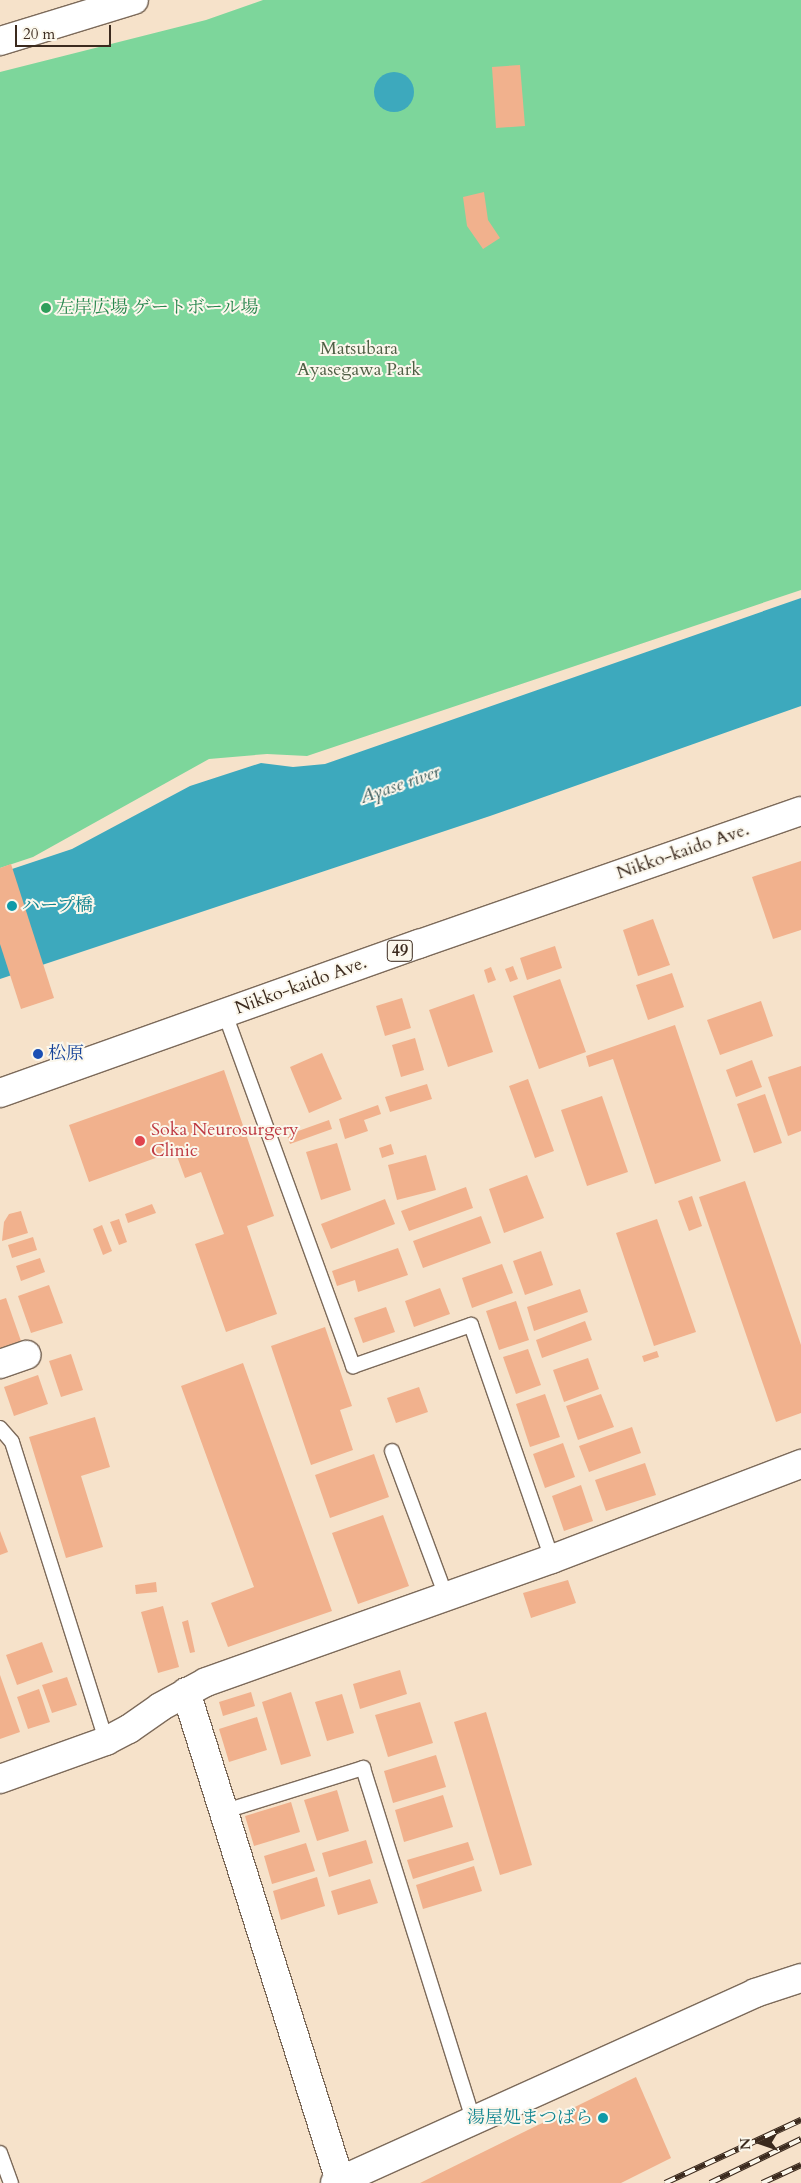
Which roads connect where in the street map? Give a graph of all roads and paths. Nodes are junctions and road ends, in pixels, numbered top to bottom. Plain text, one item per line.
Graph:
1 (134, 0) edge
2 (0, 41) edge
3 (801, 811) edge
4 (225, 1014) junction
5 (0, 1094) edge
6 (26, 1355) dead end
7 (0, 1364) edge
8 (0, 1428) edge
9 (392, 1451) dead end
10 (801, 1464) edge
11 (552, 1560) junction
12 (446, 1596) junction
13 (186, 1692) junction
14 (106, 1741) junction
15 (0, 1780) edge
16 (222, 1812) junction
17 (801, 1978) edge
18 (473, 2120) junction
19 (0, 2153) edge
20 (338, 2182) edge
21 (11, 2183) edge

1 - 2 street
3 - 4 street, Nikko-kaido Ave. / 49
4 - 5 street, Nikko-kaido Ave. / 49
4 - 11 lane
6 - 7 street
8 - 14 lane
9 - 12 lane
10 - 11 street
11 - 12 street
12 - 13 street
13 - 14 street
13 - 16 street
14 - 15 street
16 - 18 lane
16 - 20 street
17 - 18 street
18 - 20 street
19 - 21 lane

